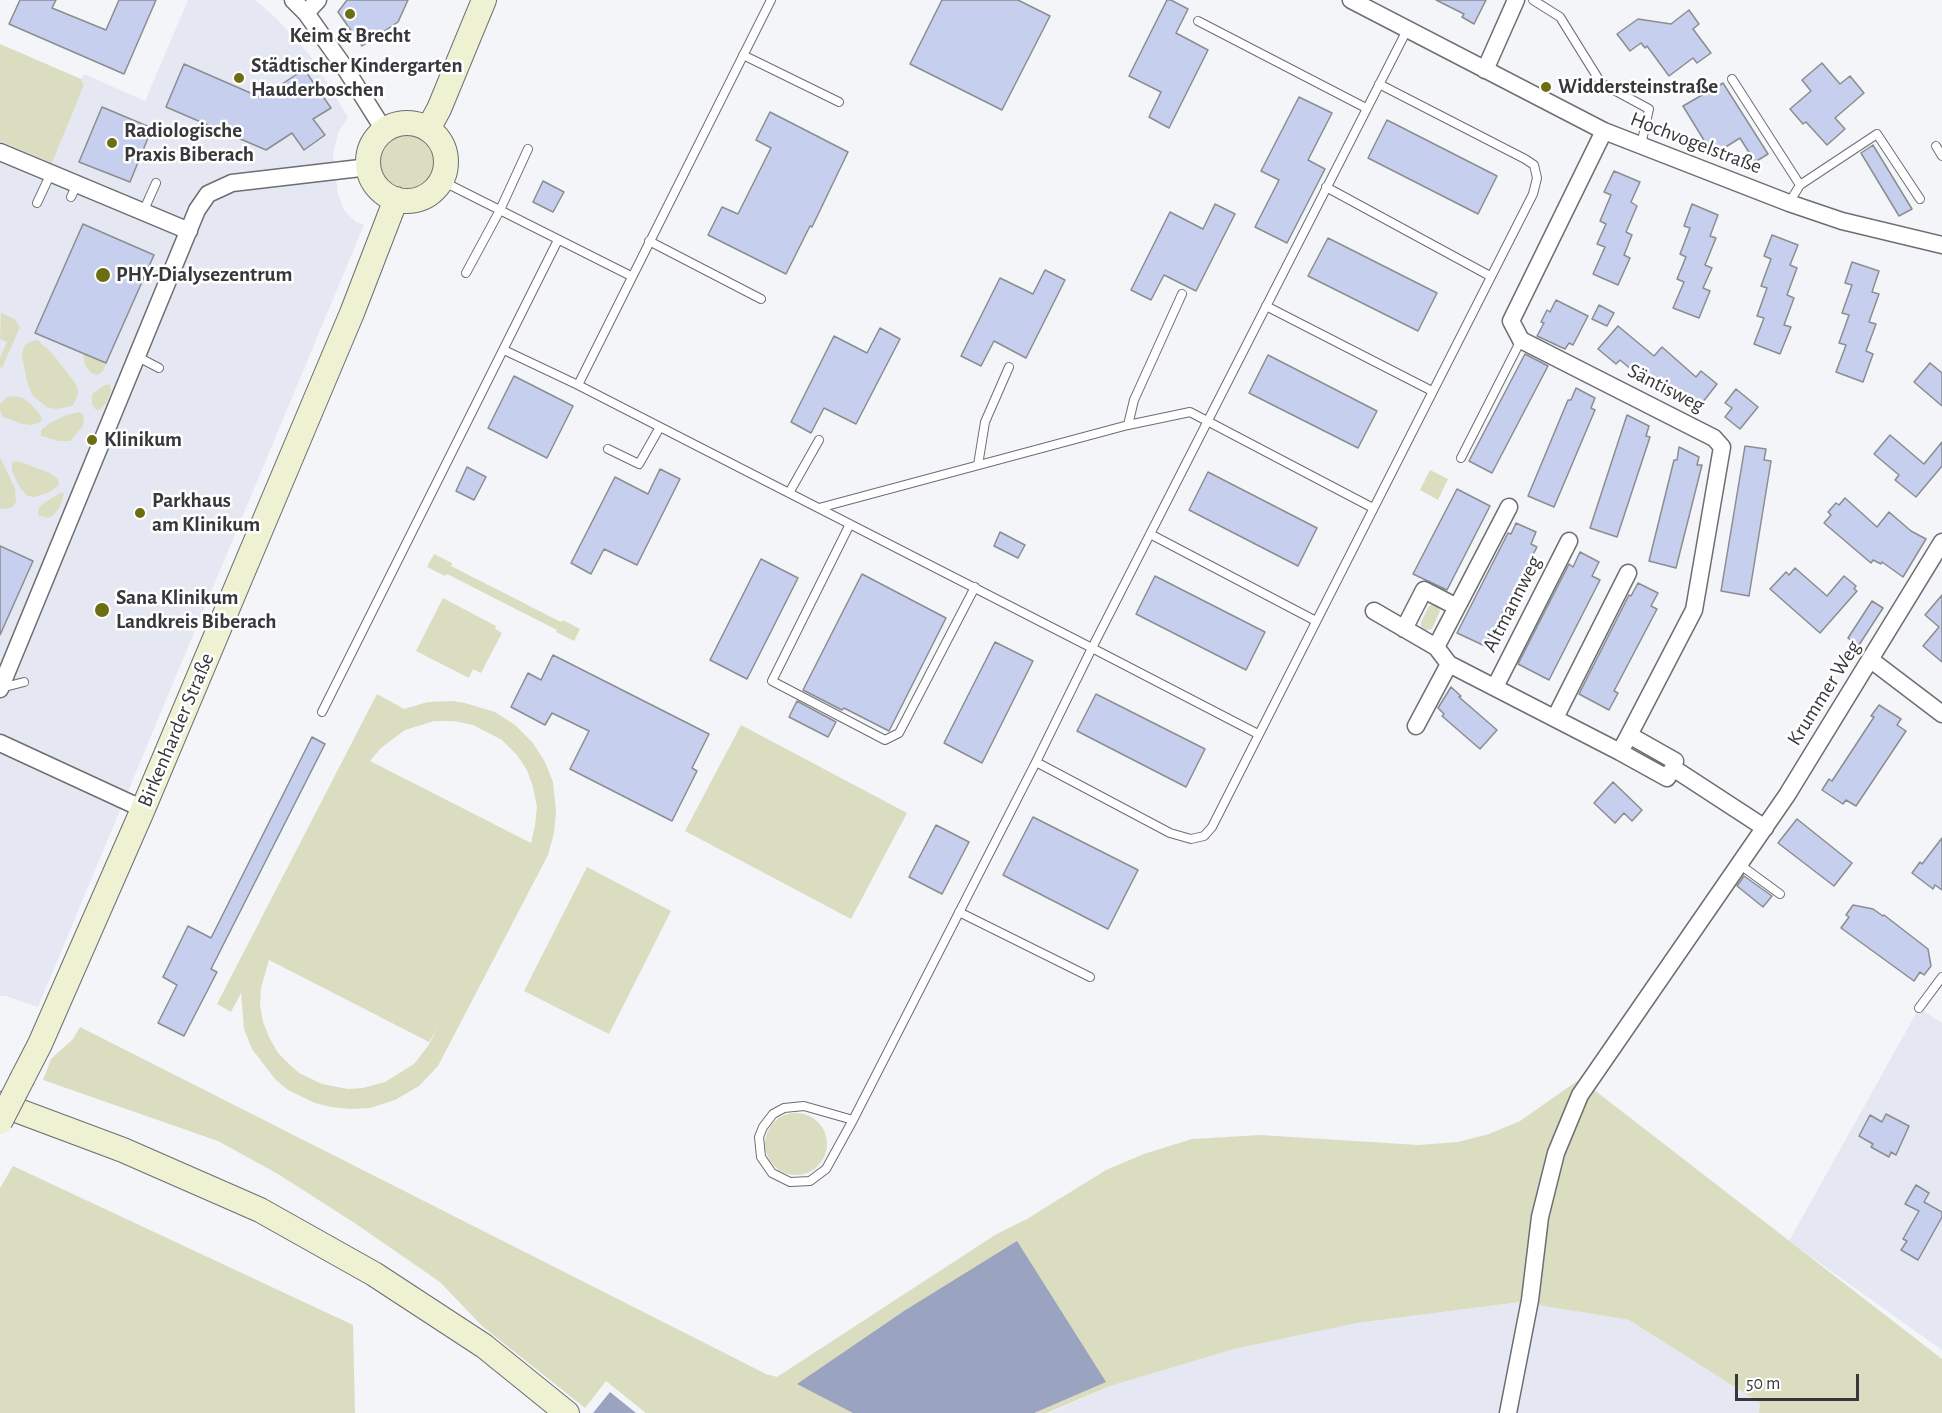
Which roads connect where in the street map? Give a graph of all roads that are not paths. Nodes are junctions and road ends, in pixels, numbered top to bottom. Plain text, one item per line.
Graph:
1 (293, 0) edge
2 (318, 0) edge
3 (484, 0) edge
4 (771, 0) edge
5 (1351, 0) edge
6 (1516, 0) edge
7 (1533, 0) edge
8 (306, 13) junction
9 (1198, 21) dead end
10 (1407, 30) junction
11 (743, 55) junction
12 (1485, 70) junction
13 (1732, 79) dead end
14 (1379, 84) junction
15 (839, 102) dead end
16 (1366, 108) junction
17 (428, 129) junction
18 (384, 130) junction
19 (1604, 131) junction
20 (1641, 145) junction
21 (1936, 146) dead end
22 (528, 149) dead end
23 (0, 152) edge
24 (1942, 156) edge
25 (369, 167) junction
26 (51, 173) junction
27 (442, 181) junction
28 (156, 183) dead end
29 (1800, 185) junction
30 (1326, 187) junction
31 (1920, 199) dead end
32 (396, 200) junction
33 (37, 202) dead end
34 (1789, 203) junction
35 (500, 210) junction
36 (143, 212) junction
37 (189, 231) junction
38 (558, 240) junction
39 (649, 241) junction
40 (1942, 245) edge
41 (466, 273) dead end
42 (631, 276) junction
43 (1490, 276) junction
44 (1182, 294) dead end
45 (761, 300) dead end
46 (1266, 306) junction
47 (1521, 340) junction
48 (504, 350) junction
49 (138, 357) junction
50 (1009, 367) dead end
51 (159, 368) dead end
52 (578, 385) junction
53 (1432, 391) junction
54 (1208, 420) junction
55 (1128, 425) junction
56 (660, 427) junction
57 (819, 440) dead end
58 (608, 449) dead end
59 (1461, 458) dead end
60 (978, 465) junction
61 (789, 493) junction
62 (1509, 507) dead end
63 (819, 508) junction
64 (1373, 508) junction
65 (850, 524) junction
66 (1150, 534) junction
67 (1569, 541) dead end
68 (1942, 542) edge
69 (1628, 573) dead end
70 (975, 587) junction
71 (1457, 607) junction
72 (1374, 611) dead end
73 (1316, 621) junction
74 (1404, 629) junction
75 (1092, 648) junction
76 (1436, 648) junction
77 (1871, 660) junction
78 (1449, 664) junction
79 (24, 682) dead end
80 (1495, 687) junction
81 (0, 689) edge
82 (322, 712) dead end
83 (1942, 714) edge
84 (1555, 718) junction
85 (1416, 726) dead end
86 (1258, 734) junction
87 (1629, 735) junction
88 (0, 743) edge
89 (1620, 752) junction
90 (1036, 762) junction
91 (1673, 768) junction
92 (143, 809) junction
93 (1765, 828) junction
94 (1739, 864) junction
95 (1780, 894) dead end
96 (959, 912) junction
97 (1090, 977) dead end
98 (1941, 980) edge
99 (1919, 1008) dead end
100 (0, 1104) edge
101 (853, 1120) junction
102 (0, 1122) edge
103 (567, 1413) edge
104 (1508, 1413) edge

1 - 8 street
2 - 8 street
3 - 17 main road
4 - 11 lane
5 - 10 street, Hochvogelstraße
6 - 12 street
7 - 20 lane
8 - 18 street
9 - 16 lane
10 - 12 street, Hochvogelstraße
10 - 14 lane
11 - 15 lane
11 - 39 lane
12 - 19 street, Hochvogelstraße
13 - 29 lane
14 - 16 lane
14 - 43 lane
16 - 30 lane
17 - 18 main road
17 - 27 main road
18 - 25 main road
19 - 20 street, Hochvogelstraße
19 - 47 street
20 - 34 street, Hochvogelstraße
21 - 24 lane
22 - 35 lane
23 - 26 street
25 - 32 main road
25 - 37 street
26 - 33 lane
26 - 36 street
27 - 32 main road
27 - 35 lane
28 - 36 lane
29 - 31 lane
29 - 34 lane
30 - 43 lane
30 - 46 lane
32 - 92 main road, Birkenharder Straße
34 - 40 street, Hochvogelstraße
35 - 38 lane
35 - 41 lane
36 - 37 street
37 - 49 street
38 - 42 lane
38 - 48 lane
39 - 42 lane
39 - 45 lane
42 - 52 lane
43 - 53 lane
44 - 55 lane
46 - 53 lane
46 - 54 lane
47 - 59 lane
47 - 87 street, Säntisweg
48 - 52 lane
48 - 82 lane
49 - 51 lane
49 - 81 street
50 - 60 lane
52 - 56 lane
53 - 64 lane
54 - 55 lane
54 - 64 lane
54 - 66 lane
55 - 60 lane
56 - 58 lane
56 - 61 lane
57 - 61 lane
60 - 63 lane
61 - 63 lane
62 - 71 street
63 - 65 lane
64 - 73 lane
65 - 70 lane
65 - 70 lane
66 - 73 lane
66 - 75 lane
67 - 80 street, Altmannweg
68 - 77 street, Krummer Weg
69 - 84 street
70 - 75 lane
71 - 74 street
71 - 76 street
72 - 74 street, Altmannweg
73 - 86 lane
74 - 76 street, Altmannweg
75 - 86 lane
75 - 90 lane
76 - 78 street, Altmannweg
77 - 83 street
77 - 93 street, Krummer Weg
78 - 80 street, Altmannweg
78 - 85 street
79 - 81 lane
80 - 84 street, Altmannweg
84 - 89 street, Altmannweg
86 - 90 lane
87 - 89 street
87 - 91 street
88 - 92 street
89 - 91 street, Altmannweg
90 - 96 lane
91 - 93 street
92 - 102 main road, Birkenharder Straße, bridge
93 - 94 street, Krummer Weg
94 - 95 lane
94 - 104 street, Krummer Weg
96 - 97 lane
96 - 101 lane
98 - 99 lane
100 - 103 main road
101 - 101 lane

